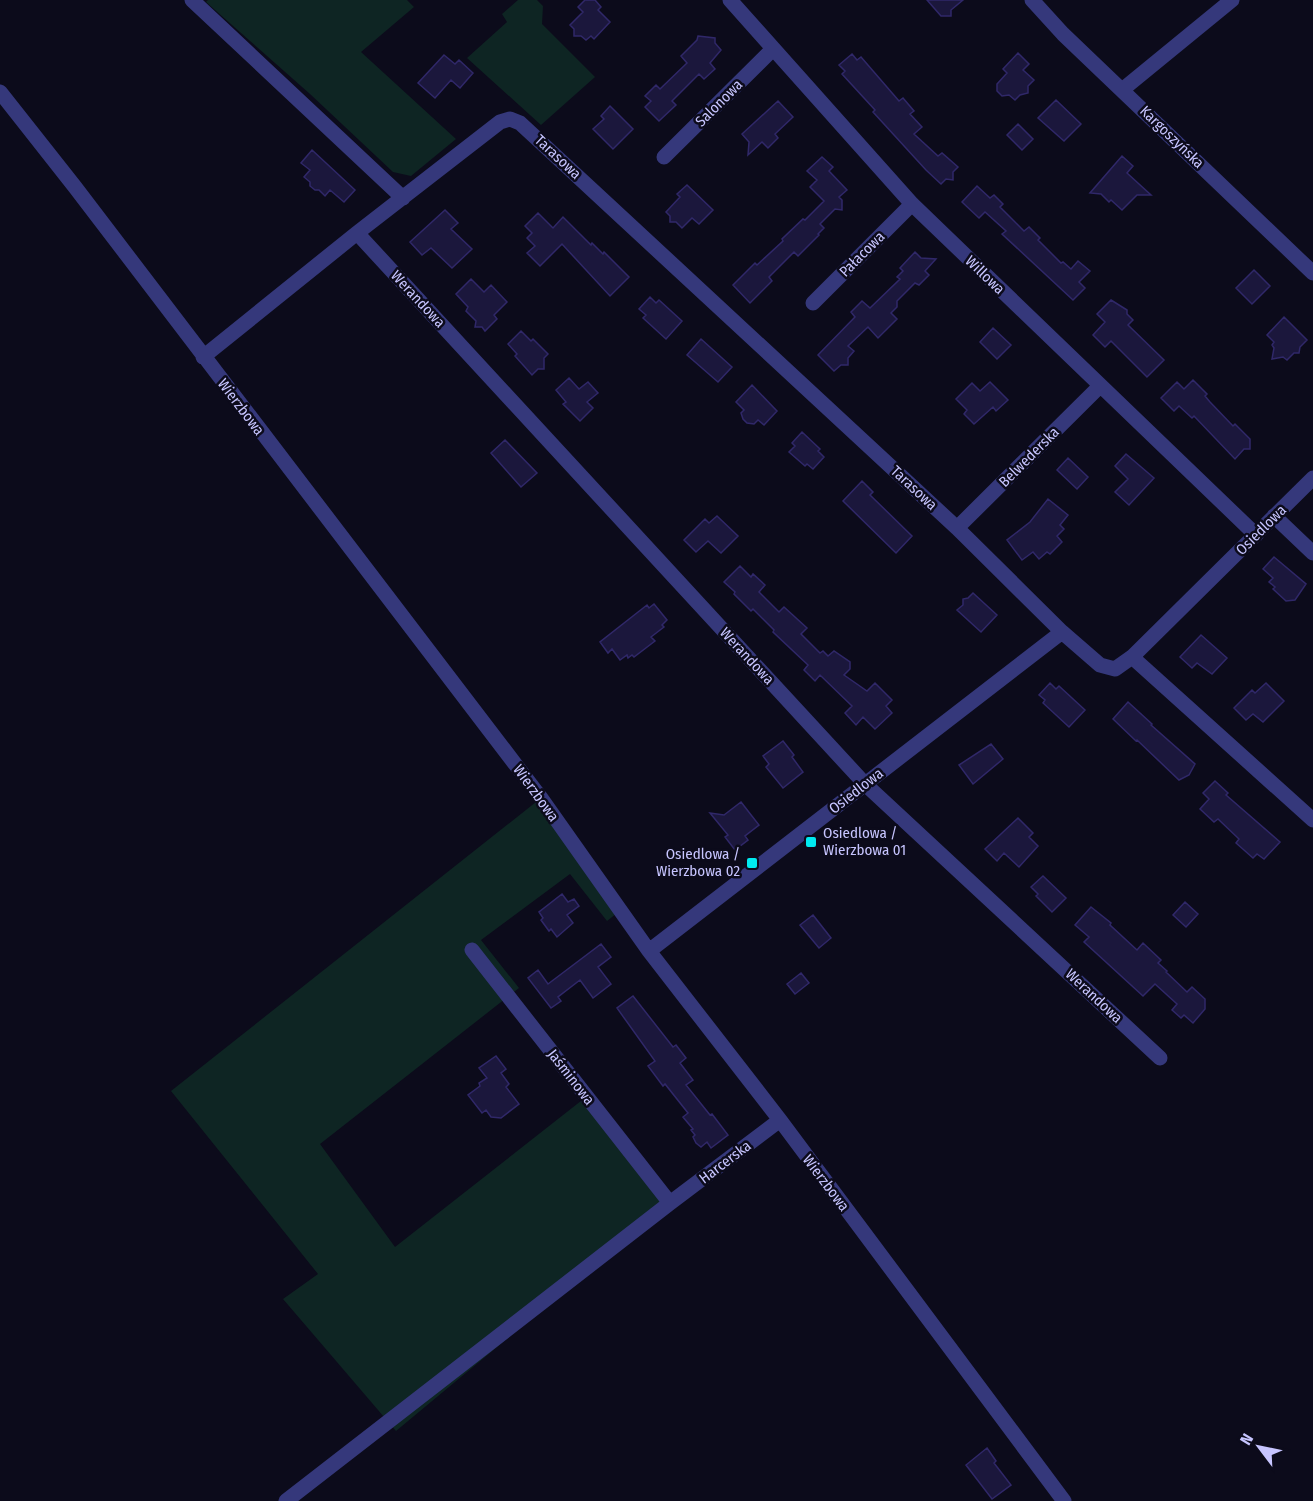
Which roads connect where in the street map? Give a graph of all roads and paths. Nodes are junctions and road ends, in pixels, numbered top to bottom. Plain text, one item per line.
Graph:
1 (192, 0) edge
2 (730, 0) edge
3 (1032, 0) edge
4 (1232, 0) edge
5 (773, 49) junction
6 (1122, 90) junction
7 (0, 92) edge
8 (6, 111) edge
9 (664, 157) dead end
10 (403, 198) junction
11 (912, 204) junction
12 (357, 233) junction
13 (1313, 273) edge
14 (813, 303) dead end
15 (203, 357) junction
16 (1100, 386) junction
17 (1313, 478) edge
18 (1274, 516) junction
19 (957, 528) junction
20 (1256, 535) junction
21 (1313, 553) edge
22 (1062, 632) junction
23 (1132, 657) junction
24 (865, 784) junction
25 (1313, 820) edge
26 (472, 950) dead end
27 (649, 951) junction
28 (1160, 1058) dead end
29 (780, 1120) junction
30 (670, 1203) junction
31 (286, 1501) edge
32 (1064, 1501) edge

1 - 10 street
2 - 5 street, Willowa
3 - 6 street, Kargoszyńska
4 - 6 street
5 - 9 street, Salonowa
5 - 11 street, Willowa
6 - 13 street, Kargoszyńska
7 - 8 street, Wierzbowa
8 - 15 street, Wierzbowa
10 - 12 street
10 - 19 street, Tarasowa
11 - 14 street, Pałacowa
11 - 16 street, Willowa
12 - 15 street
12 - 24 street, Werandowa
15 - 27 street, Wierzbowa
16 - 19 street, Belwederska
16 - 20 street, Willowa
17 - 18 street, Osiedlowa
18 - 20 street, Osiedlowa
18 - 21 street
19 - 22 street, Tarasowa
20 - 23 street, Osiedlowa
22 - 23 street, Tarasowa
22 - 24 street, Osiedlowa
23 - 25 street
24 - 27 street, Osiedlowa
24 - 28 street, Werandowa
26 - 30 street, Jaśminowa
27 - 29 street, Wierzbowa
29 - 30 street, Harcerska
29 - 32 street, Wierzbowa
30 - 31 street, Harcerska

